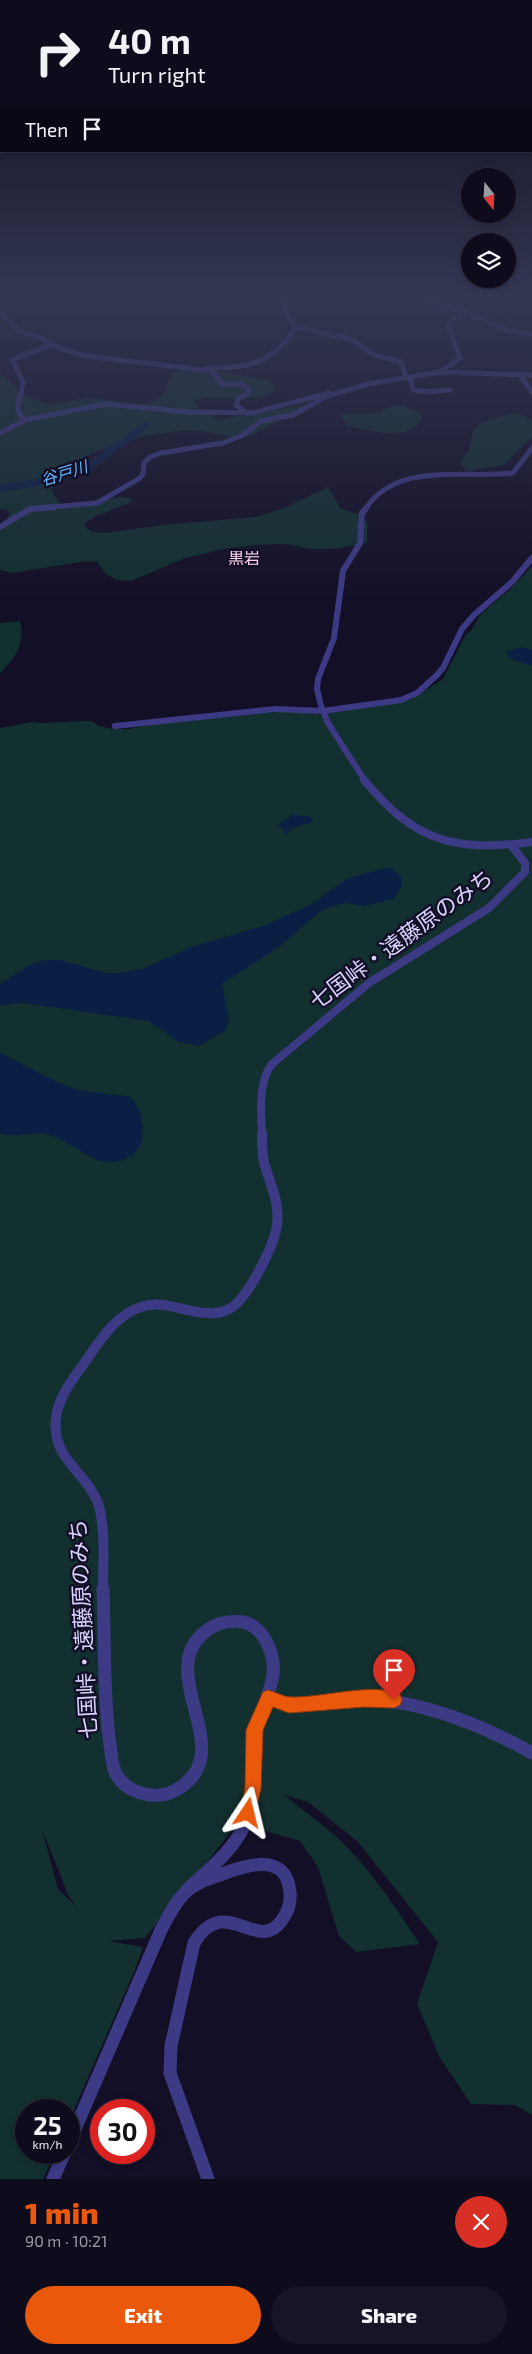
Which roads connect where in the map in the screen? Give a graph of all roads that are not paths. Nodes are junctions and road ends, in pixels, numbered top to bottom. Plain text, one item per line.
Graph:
1 (19, 398) edge
2 (242, 398) edge
3 (307, 398) edge
4 (326, 398) edge
5 (248, 413) junction
6 (25, 420) junction
7 (0, 433) edge
8 (532, 448) edge
9 (0, 527) edge
10 (532, 558) edge
11 (323, 711) junction
12 (115, 726) dead end
13 (532, 842) edge
14 (512, 846) junction
15 (268, 1698) junction
16 (532, 1753) edge
17 (187, 1890) junction
18 (80, 2118) edge
19 (59, 2164) edge
20 (53, 2179) edge
21 (208, 2179) edge

1 - 6 street
2 - 5 street
3 - 5 street
4 - 9 street
5 - 6 street
6 - 7 street
8 - 11 street
10 - 11 street
11 - 12 street
11 - 14 street
13 - 14 street
14 - 15 street, 七国峠・遠藤原のみち
15 - 16 street
15 - 17 street, 七国峠・遠藤原のみち
17 - 18 street, 七国峠・遠藤原のみち
17 - 21 street
19 - 20 street

